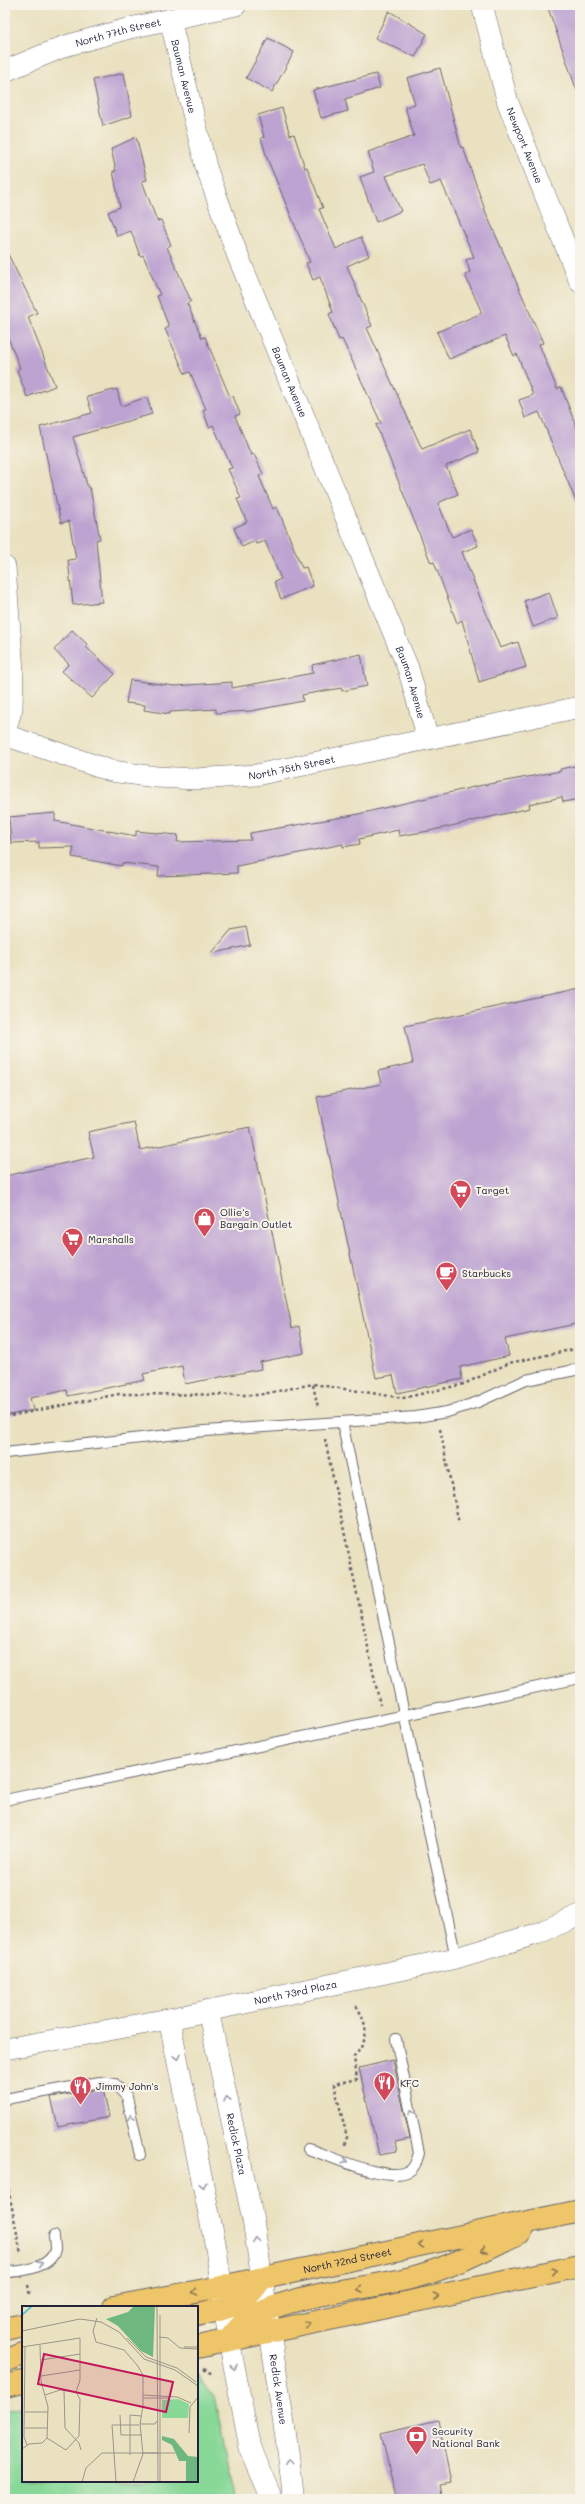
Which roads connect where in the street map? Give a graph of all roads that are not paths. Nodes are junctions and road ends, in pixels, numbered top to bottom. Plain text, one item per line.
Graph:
1 (236, 5) edge
2 (482, 5) edge
3 (170, 19) junction
4 (5, 70) edge
5 (580, 282) edge
6 (5, 567) edge
7 (580, 707) edge
8 (5, 731) edge
9 (5, 735) edge
10 (428, 739) junction
11 (580, 1369) edge
12 (342, 1422) junction
13 (5, 1453) edge
14 (580, 1678) edge
15 (403, 1717) junction
16 (5, 1800) edge
17 (580, 1915) edge
18 (456, 1958) junction
19 (208, 2010) junction
20 (169, 2019) junction
21 (396, 2039) dead end
22 (5, 2049) edge
23 (5, 2099) edge
24 (308, 2148) dead end
25 (140, 2155) dead end
26 (580, 2211) edge
27 (557, 2216) junction
28 (54, 2236) dead end
29 (580, 2266) edge
30 (5, 2272) edge
31 (261, 2279) junction
32 (221, 2287) junction
33 (119, 2306) edge
34 (225, 2309) junction
35 (198, 2315) edge
36 (267, 2322) junction
37 (22, 2325) edge
38 (5, 2329) edge
39 (229, 2340) junction
40 (198, 2347) edge
41 (22, 2354) edge
42 (5, 2361) edge
43 (22, 2382) edge
44 (5, 2386) edge
45 (272, 2499) edge
46 (291, 2499) edge

1 - 3 street, North 77th Street
2 - 5 street, Newport Avenue
3 - 4 street, North 77th Street
3 - 10 street, Bauman Avenue
6 - 8 street
7 - 10 street, North 75th Street
9 - 10 street, North 75th Street
11 - 12 lane
12 - 13 lane
12 - 15 lane
14 - 15 lane
15 - 16 lane
15 - 18 lane
17 - 18 street, North 73rd Plaza
18 - 19 street, North 73rd Plaza
19 - 20 street, North 73rd Plaza
31 -> 19 street, Redick Plaza
20 - 22 street, North 73rd Plaza
20 -> 32 street
24 -> 21 lane
25 -> 23 lane
26 - 27 main road, North 72nd Street
27 -> 31 main road, North 72nd Street
27 -> 36 main road
30 -> 28 lane
36 -> 29 main road
31 - 32 main road, North 72nd Street
31 - 34 main road
31 - 36 street, Redick Avenue
32 -> 33 main road, North 72nd Street
32 - 34 street
34 - 35 main road
34 - 39 street
36 - 39 main road
46 -> 36 street, Redick Avenue
37 - 38 main road
39 - 40 main road
39 -> 45 street
41 - 42 main road
43 - 44 main road

